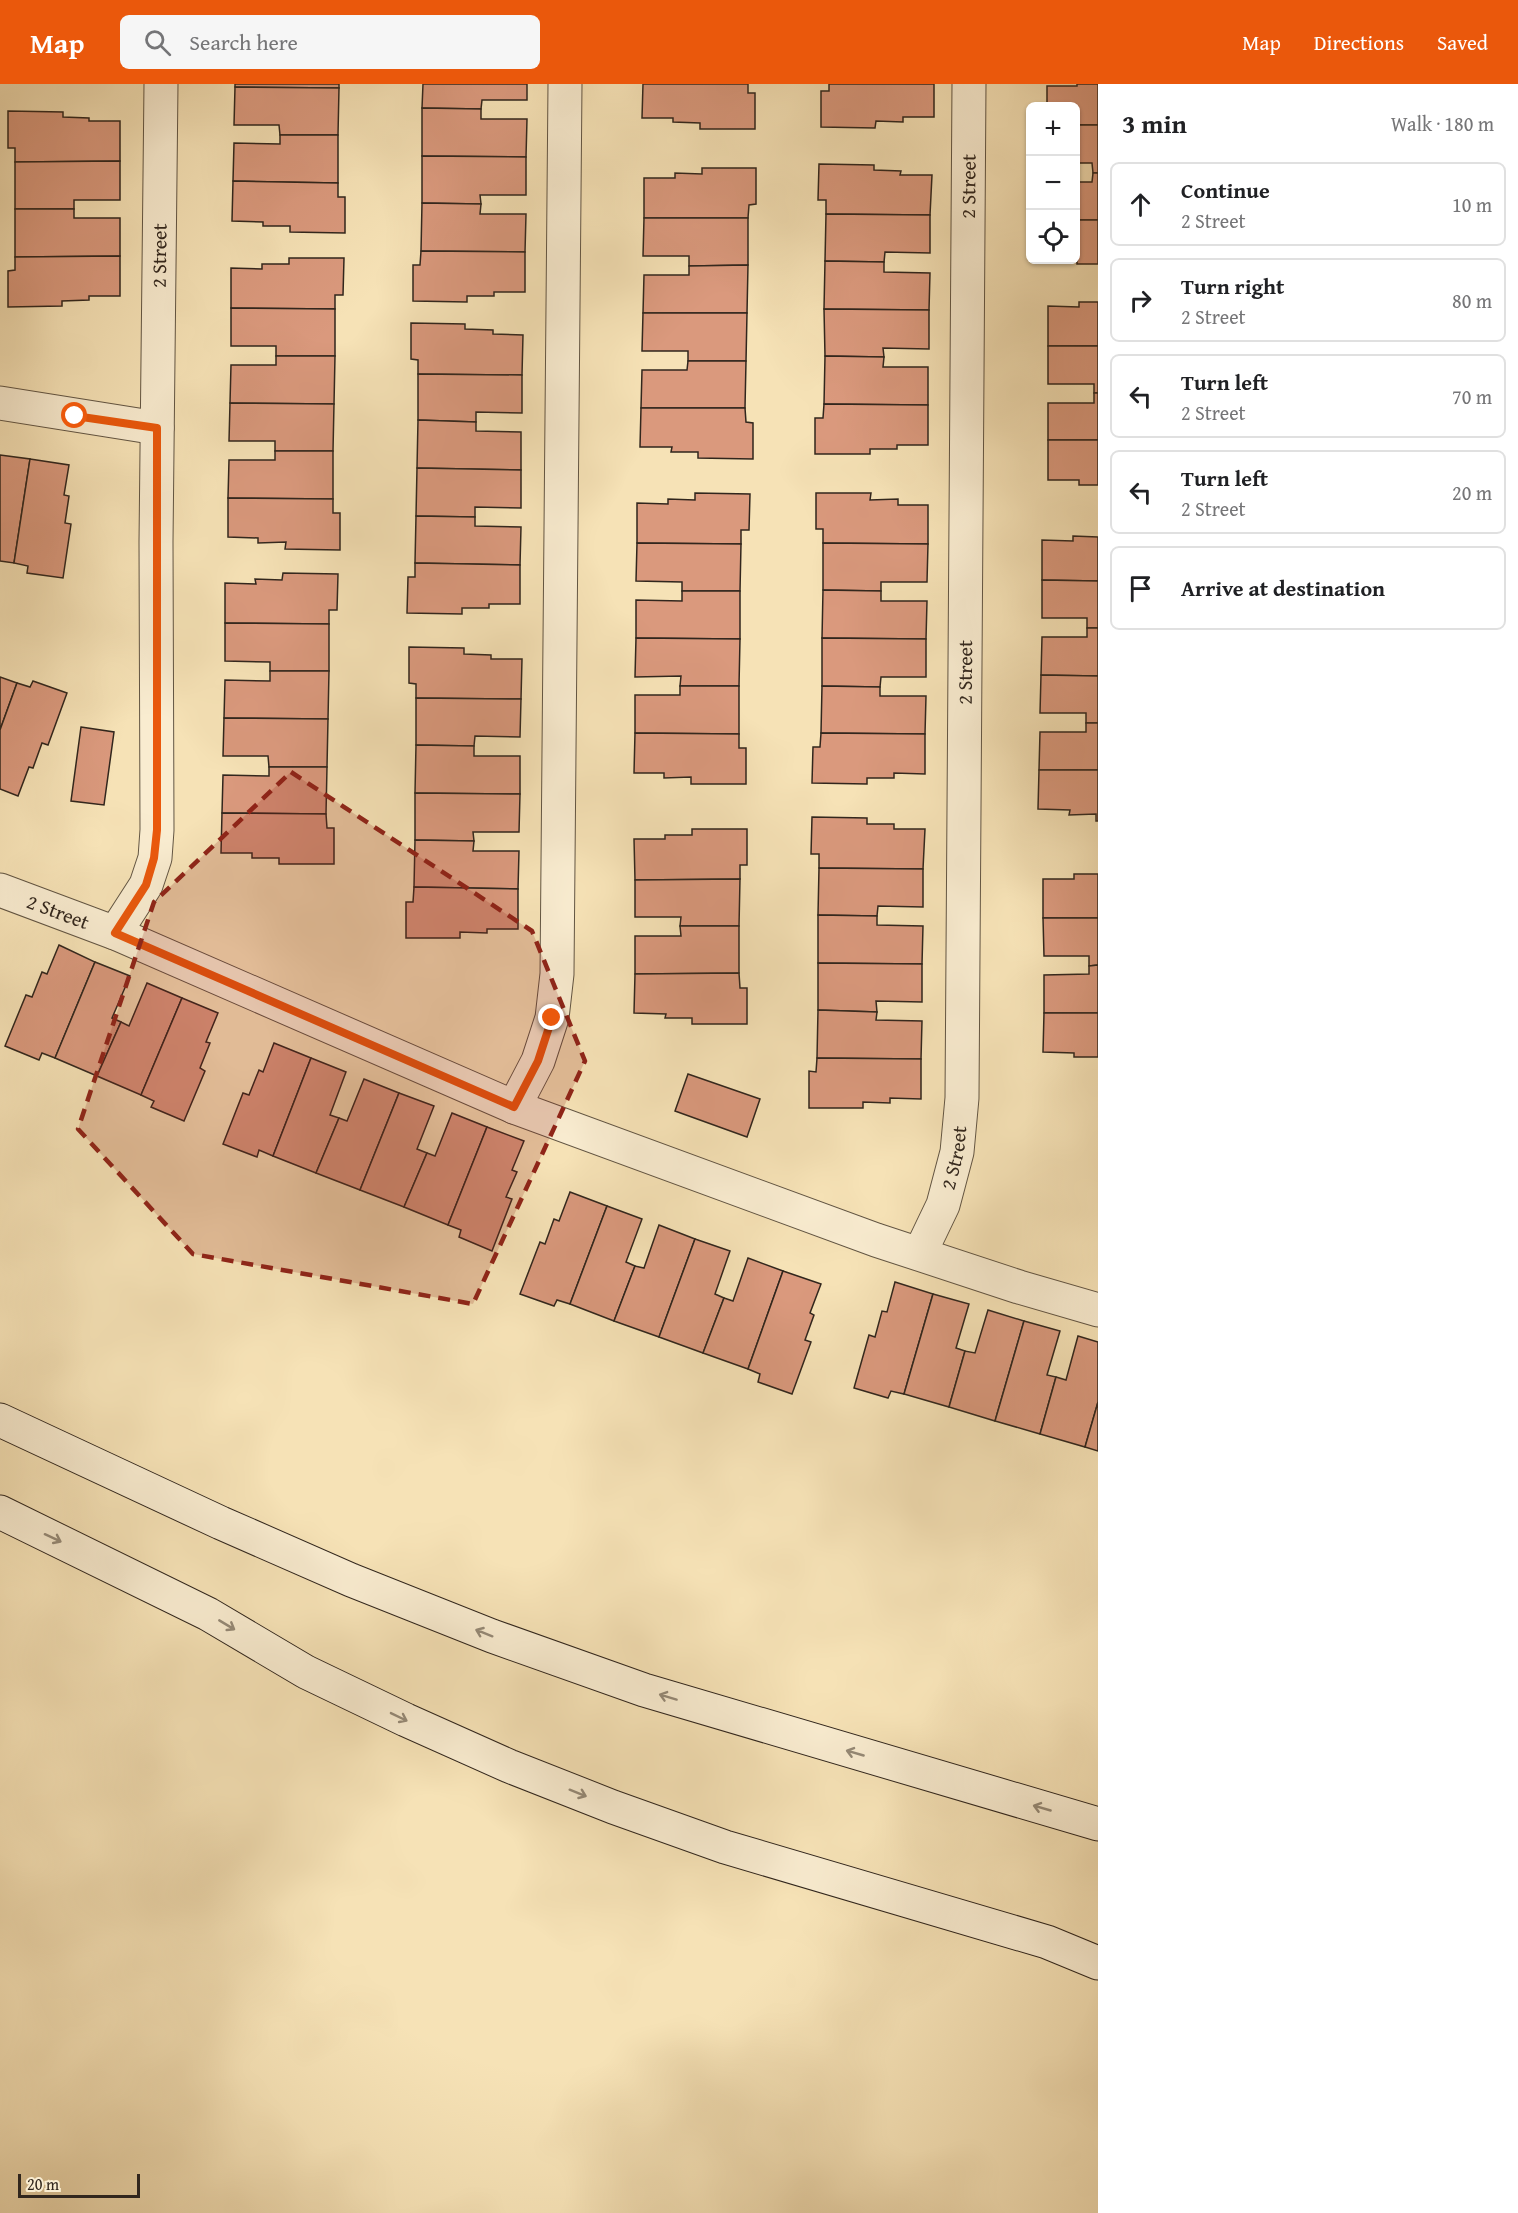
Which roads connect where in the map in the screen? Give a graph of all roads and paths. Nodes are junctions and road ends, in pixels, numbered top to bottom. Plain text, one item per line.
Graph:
1 (161, 84) edge
2 (565, 84) edge
3 (969, 84) edge
4 (0, 403) edge
5 (157, 428) junction
6 (0, 890) edge
7 (115, 933) junction
8 (514, 1107) junction
9 (920, 1254) junction
10 (1098, 1310) edge
11 (0, 1420) edge
12 (0, 1512) edge
13 (1098, 1824) edge
14 (1047, 1942) junction
15 (1098, 1948) edge
16 (1098, 1963) edge

1 - 5 street, 2 Street
2 - 8 street
3 - 9 street, 2 Street
4 - 5 street
5 - 7 street, 2 Street
6 - 7 street, 2 Street
7 - 8 street, 2 Street
8 - 9 street, 2 Street
9 - 10 street, 2 Street
13 -> 11 street
12 -> 14 street
14 - 15 street
14 - 16 street

